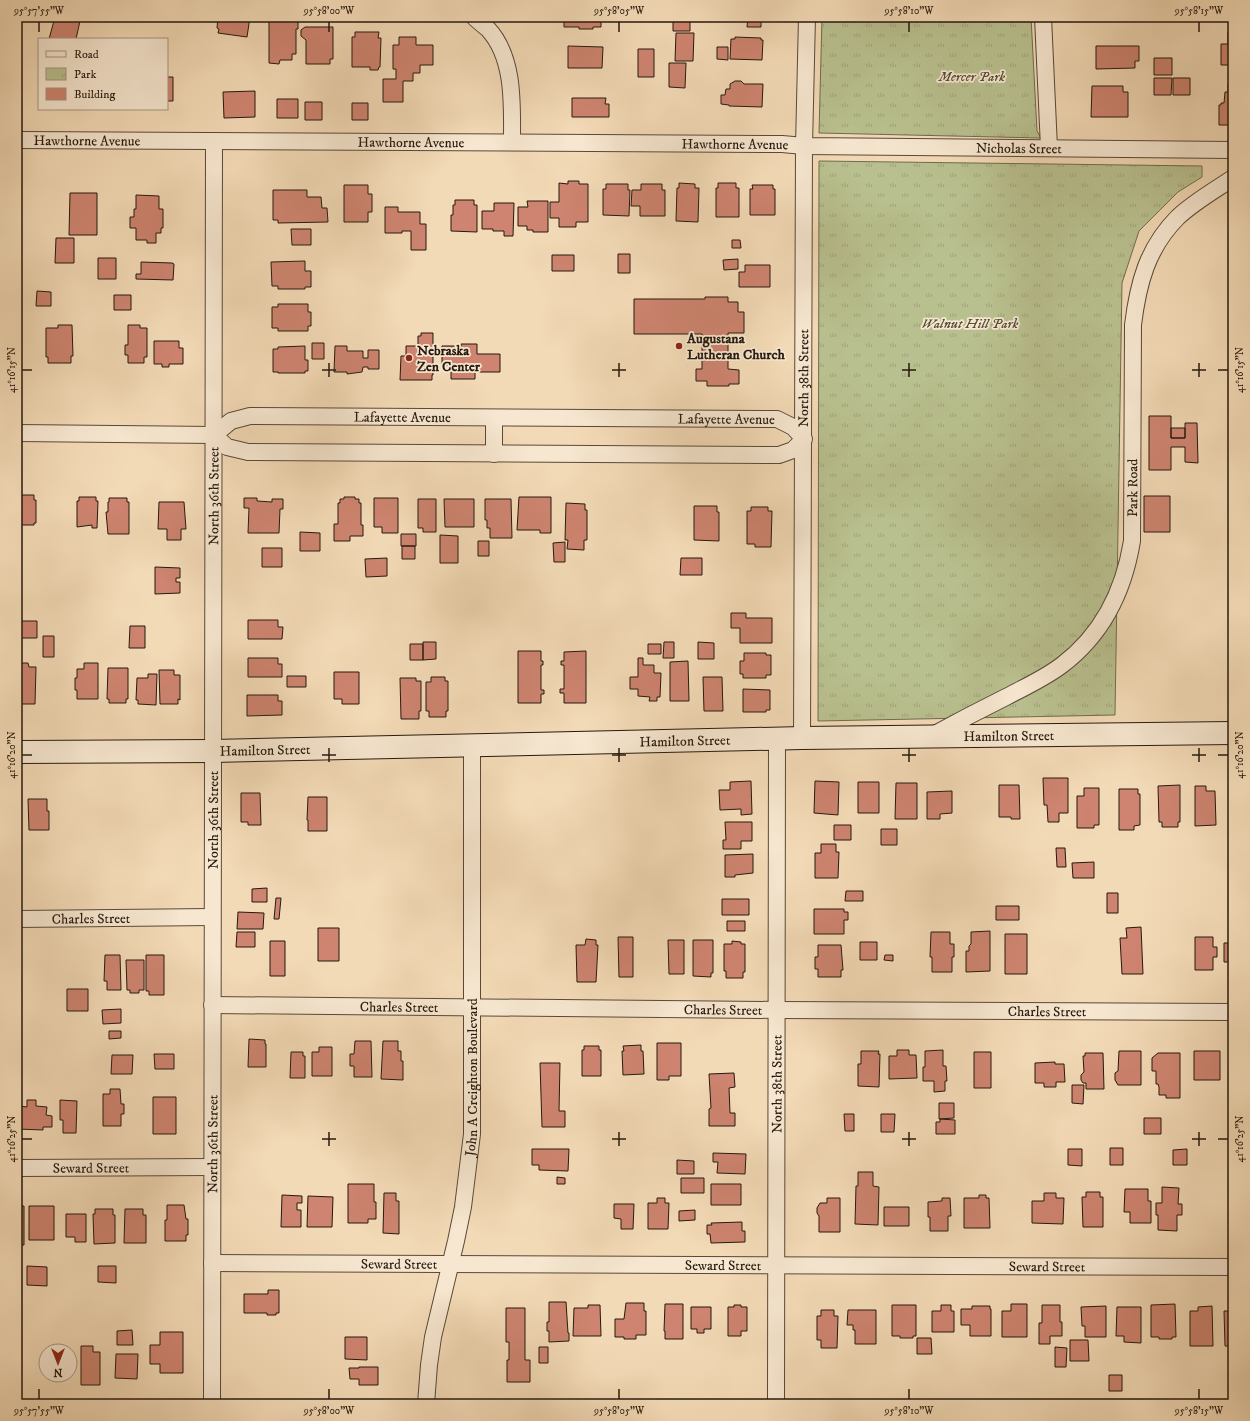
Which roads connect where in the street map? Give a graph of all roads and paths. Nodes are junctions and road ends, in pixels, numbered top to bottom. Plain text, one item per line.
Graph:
1 (474, 17) edge
2 (807, 17) edge
3 (1043, 17) edge
4 (17, 140) edge
5 (214, 141) junction
6 (512, 142) junction
7 (804, 146) junction
8 (1049, 148) junction
9 (1233, 150) edge
10 (1233, 178) edge
11 (494, 418) junction
12 (17, 433) edge
13 (214, 435) junction
14 (804, 439) junction
15 (494, 454) junction
16 (1233, 733) edge
17 (929, 737) junction
18 (802, 738) junction
19 (777, 739) junction
20 (472, 746) junction
21 (213, 751) junction
22 (17, 752) edge
23 (212, 917) junction
24 (17, 919) edge
25 (212, 1006) junction
26 (473, 1008) junction
27 (777, 1010) junction
28 (1233, 1012) edge
29 (212, 1167) junction
30 (17, 1168) edge
31 (212, 1262) junction
32 (450, 1264) junction
33 (776, 1265) junction
34 (1233, 1267) edge
35 (212, 1404) edge
36 (426, 1404) edge
37 (776, 1404) edge

1 - 6 street
2 - 7 street, North 38th Street
3 - 8 street
4 - 5 street, Hawthorne Avenue
5 - 6 street, Hawthorne Avenue
5 - 13 street, North 36th Street
6 - 7 street, Hawthorne Avenue
7 - 8 street, Nicholas Street
7 - 14 street, North 38th Street
8 - 9 street, Nicholas Street
10 - 17 street, Park Road
11 - 13 street, Lafayette Avenue
11 - 14 street, Lafayette Avenue
11 - 15 street
12 - 13 street
13 - 15 street
13 - 21 street, North 36th Street
14 - 15 street
14 - 18 street, North 38th Street
16 - 17 main road, Hamilton Street
17 - 18 main road, Hamilton Street
18 - 19 main road, Hamilton Street
19 - 20 main road, Hamilton Street
19 - 27 street, North 38th Street
20 - 21 main road, Hamilton Street
20 - 26 street, John A Creighton Boulevard
21 - 22 main road, Hamilton Street
21 - 23 street, North 36th Street
23 - 24 street, Charles Street
23 - 25 street, North 36th Street
25 - 26 street, Charles Street
25 - 29 street, North 36th Street
26 - 27 street, Charles Street
26 - 32 street, John A Creighton Boulevard
27 - 28 street, Charles Street
27 - 33 street, North 38th Street
29 - 30 street, Seward Street
29 - 31 street, North 36th Street
31 - 32 street, Seward Street
31 - 35 street, North 36th Street
32 - 33 street, Seward Street
32 - 36 street, John A Creighton Boulevard
33 - 34 street, Seward Street
33 - 37 street, North 38th Street

